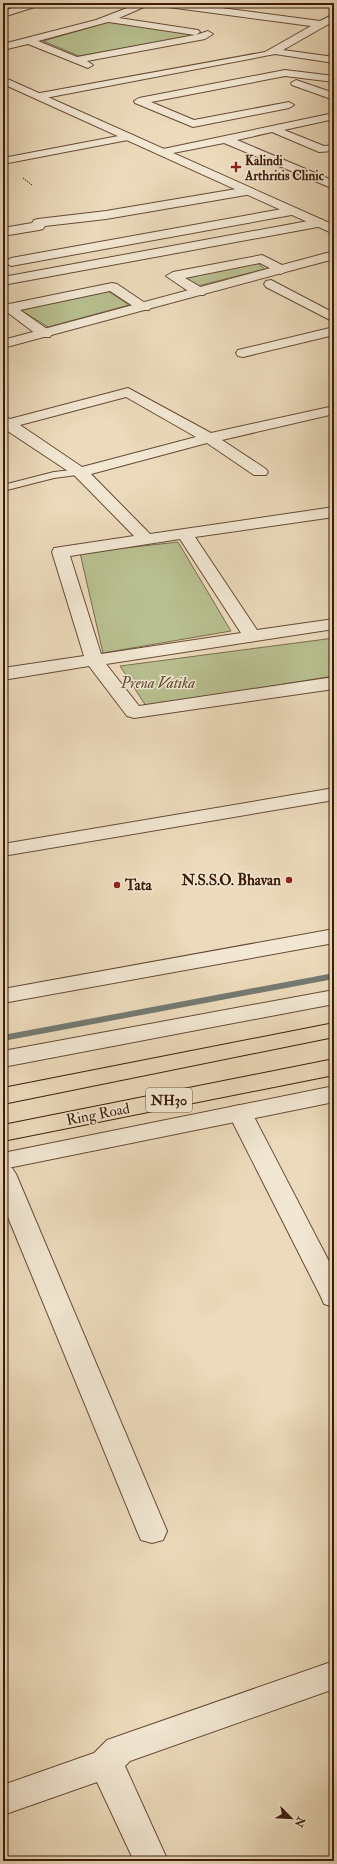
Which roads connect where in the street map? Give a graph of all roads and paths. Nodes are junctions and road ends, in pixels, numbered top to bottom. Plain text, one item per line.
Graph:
1 (38, 3) edge
2 (148, 3) edge
3 (161, 3) edge
4 (4, 12) edge
5 (334, 17) edge
6 (107, 19) junction
7 (321, 24) junction
8 (30, 41) junction
9 (3, 47) edge
10 (272, 51) junction
11 (75, 60) junction
12 (334, 60) edge
13 (195, 67) junction
14 (275, 74) junction
15 (334, 79) edge
16 (3, 80) edge
17 (124, 81) junction
18 (233, 83) junction
19 (190, 91) junction
20 (254, 91) dead end
21 (40, 96) junction
22 (268, 97) dead end
23 (334, 97) edge
24 (208, 99) dead end
25 (289, 105) junction
26 (185, 107) dead end
27 (163, 111) junction
28 (334, 116) edge
29 (322, 119) junction
30 (273, 129) junction
31 (129, 137) junction
32 (225, 139) junction
33 (334, 148) edge
34 (163, 152) junction
35 (3, 161) edge
36 (334, 170) edge
37 (311, 175) junction
38 (334, 185) edge
39 (248, 191) junction
40 (293, 211) junction
41 (327, 225) edge
42 (3, 232) edge
43 (334, 255) edge
44 (11, 262) dead end
45 (334, 267) edge
46 (281, 270) junction
47 (3, 281) edge
48 (271, 284) junction
49 (199, 292) junction
50 (144, 307) junction
51 (334, 318) edge
52 (334, 331) edge
53 (46, 334) junction
54 (3, 344) edge
55 (243, 353) dead end
56 (3, 355) edge
57 (334, 410) edge
58 (5, 422) edge
59 (209, 438) junction
60 (80, 472) junction
61 (260, 472) dead end
62 (3, 488) edge
63 (334, 512) edge
64 (185, 534) junction
65 (147, 540) junction
66 (334, 624) edge
67 (252, 636) junction
68 (94, 660) junction
69 (3, 674) edge
70 (334, 683) edge
71 (334, 794) edge
72 (3, 850) edge
73 (334, 936) edge
74 (3, 996) edge
75 (334, 997) edge
76 (334, 1030) edge
77 (3, 1059) edge
78 (334, 1067) edge
79 (334, 1094) edge
80 (3, 1096) edge
81 (240, 1113) junction
82 (3, 1133) edge
83 (3, 1161) edge
84 (3, 1174) edge
85 (334, 1297) edge
86 (152, 1530) dead end
87 (334, 1675) edge
88 (105, 1764) junction
89 (3, 1800) edge
90 (151, 1861) edge

1 - 4 street
2 - 6 street
3 - 7 street
5 - 7 street
6 - 8 street
6 - 11 street
7 - 10 street
8 - 9 street
8 - 11 street
10 - 12 street
10 - 13 street
11 - 17 street
13 - 17 street
13 - 18 street
14 - 15 street
14 - 18 street
14 - 23 street
16 - 21 street
17 - 21 street
18 - 19 street
18 - 20 street
19 - 24 street
19 - 27 street
21 - 31 street
22 - 25 street
25 - 27 street
25 - 29 street
26 - 27 street
28 - 29 street
29 - 30 street
30 - 32 street
30 - 33 street
31 - 34 street
31 - 35 street
32 - 34 street
32 - 37 street
34 - 39 street
36 - 37 street
37 - 38 street
39 - 40 street
39 - 42 street
40 - 41 street
40 - 44 street
41 - 47 street
43 - 46 street
45 - 48 street
46 - 49 street
46 - 49 street
48 - 51 street
48 - 56 street
49 - 50 street
50 - 53 street
50 - 53 street
52 - 55 street
53 - 54 street
57 - 59 street
58 - 59 street
58 - 60 street
59 - 60 street
59 - 61 street
60 - 62 lane
60 - 65 street
63 - 64 street
64 - 65 street
64 - 67 street
65 - 68 street
66 - 67 street
67 - 68 street
68 - 69 street
68 - 70 street
71 - 72 street
73 - 74 street
75 - 77 street
76 - 80 highway, NH30
78 - 82 highway, Ring Road / NH30
79 - 81 street
81 - 83 street
81 - 85 street
84 - 86 street
87 - 88 street
88 - 89 street
88 - 90 street

